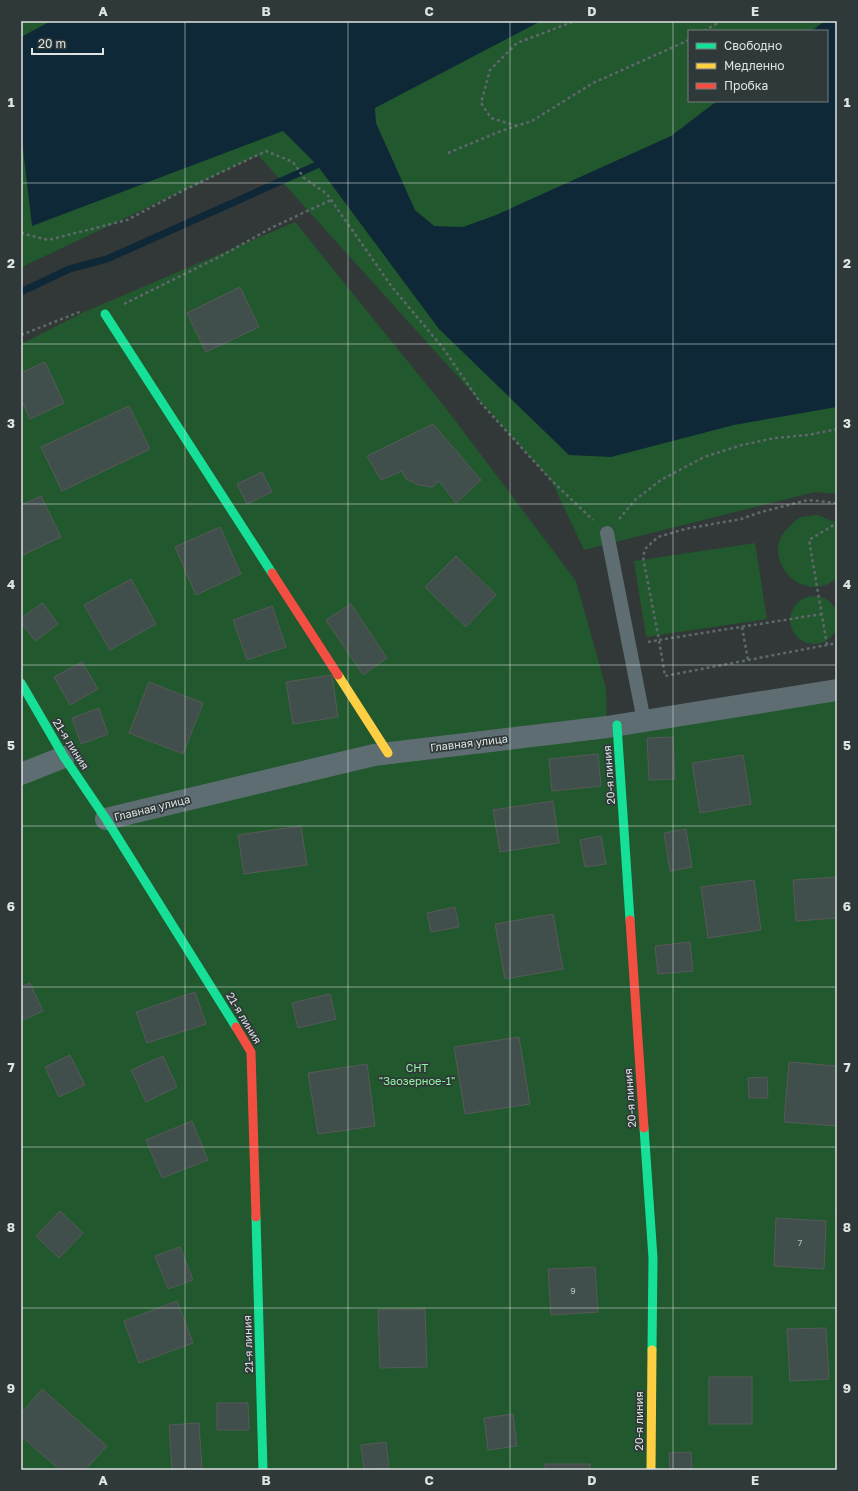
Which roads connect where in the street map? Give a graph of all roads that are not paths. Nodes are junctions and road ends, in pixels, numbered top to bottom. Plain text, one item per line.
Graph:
1 (105, 314) road end
2 (607, 533) road end
3 (21, 683) edge
4 (837, 690) edge
5 (644, 721) junction
6 (617, 726) junction
7 (388, 753) junction
8 (64, 757) junction
9 (21, 774) edge
10 (106, 819) junction
11 (264, 1470) edge
12 (651, 1470) edge

1 - 7 street
2 - 5 lane
3 - 8 street, 21-я линия
4 - 5 street, Главная улица
5 - 6 street, Главная улица
6 - 7 street, Главная улица
6 - 12 street, 20-я линия
7 - 10 street, Главная улица
8 - 9 street
8 - 10 street, 21-я линия
10 - 11 street, 21-я линия

